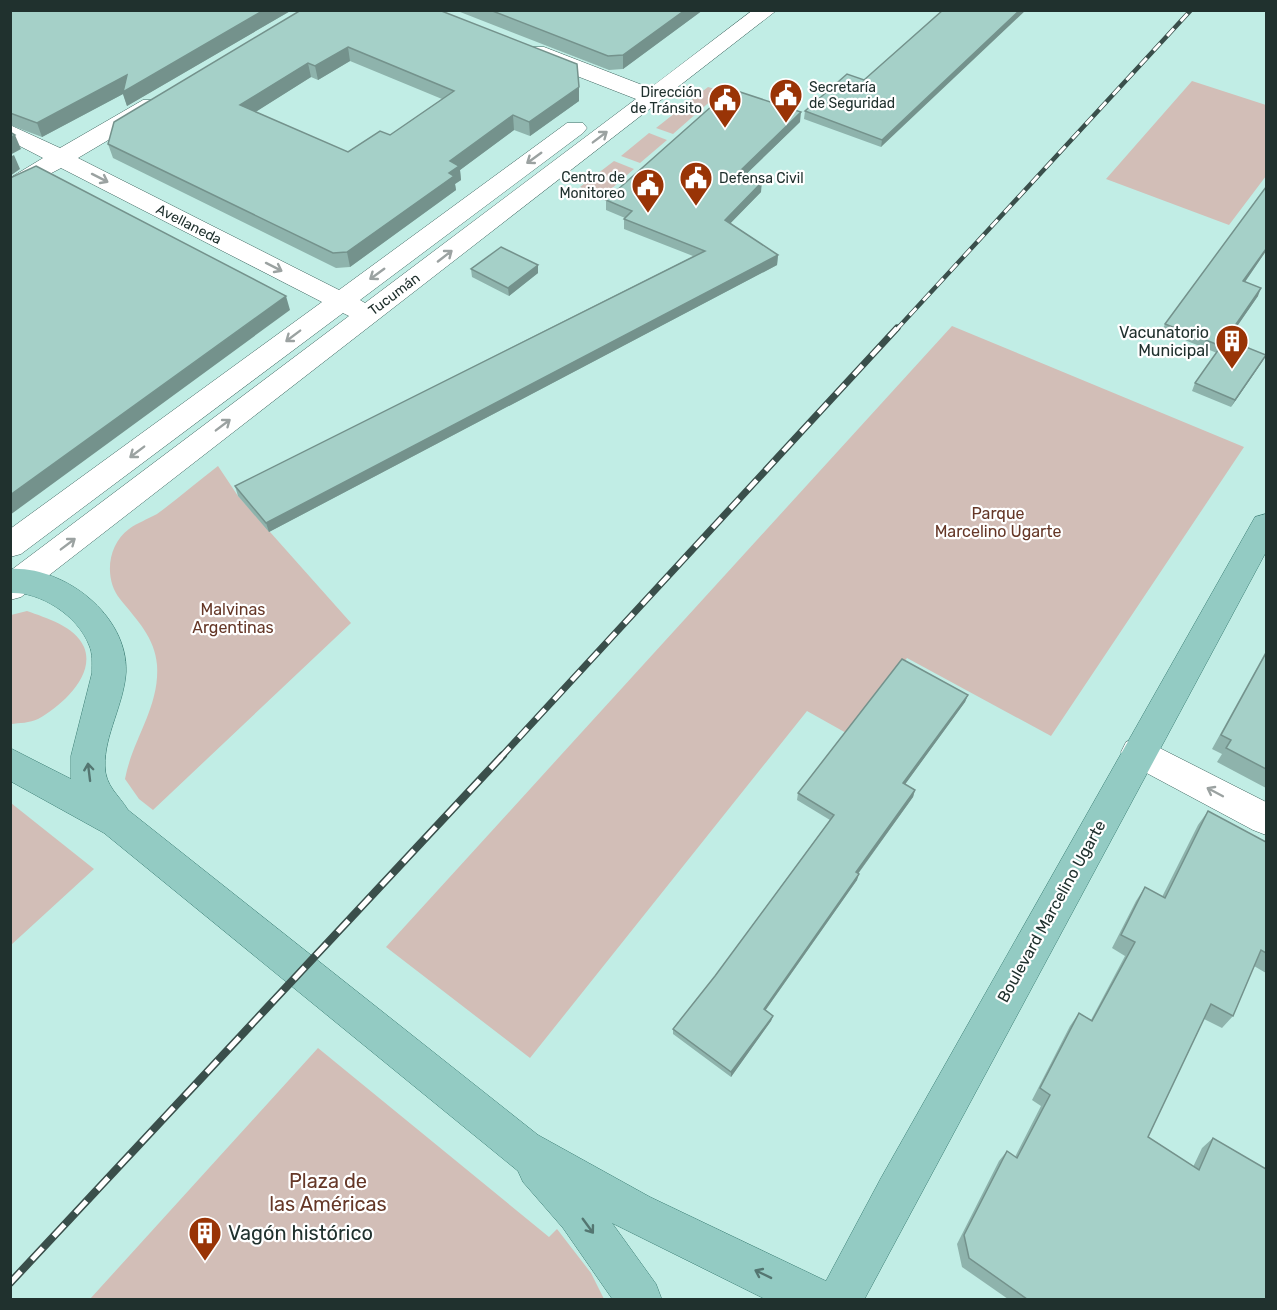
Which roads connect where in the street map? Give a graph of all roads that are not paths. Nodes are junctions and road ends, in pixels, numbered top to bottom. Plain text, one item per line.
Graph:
1 (733, 10) edge
2 (767, 10) edge
3 (512, 43) edge
4 (171, 93) edge
5 (640, 93) junction
6 (10, 132) edge
7 (60, 158) junction
8 (10, 188) edge
9 (340, 301) junction
10 (368, 315) junction
11 (1266, 525) edge
12 (10, 546) edge
13 (14, 583) edge
14 (1138, 752) junction
15 (10, 763) edge
16 (1266, 819) edge
17 (117, 822) junction
18 (523, 1150) junction
19 (639, 1299) edge
20 (816, 1299) edge
21 (840, 1299) edge

1 - 5 street, Tucumán
2 - 5 street, Tucumán
3 - 5 street
4 - 7 street
5 -> 9 street, Tucumán
10 -> 5 street, Tucumán
6 - 7 street, Avellaneda
7 - 8 street
7 -> 9 street, Avellaneda
9 - 10 street, Avellaneda
9 -> 12 street, Tucumán
13 -> 10 street, Tucumán
11 - 14 main road, Boulevard Marcelino Ugarte
17 -> 13 main road
16 -> 14 street
14 - 21 main road, Boulevard Marcelino Ugarte
15 - 17 main road
17 - 18 main road
18 -> 19 main road
20 -> 18 main road

